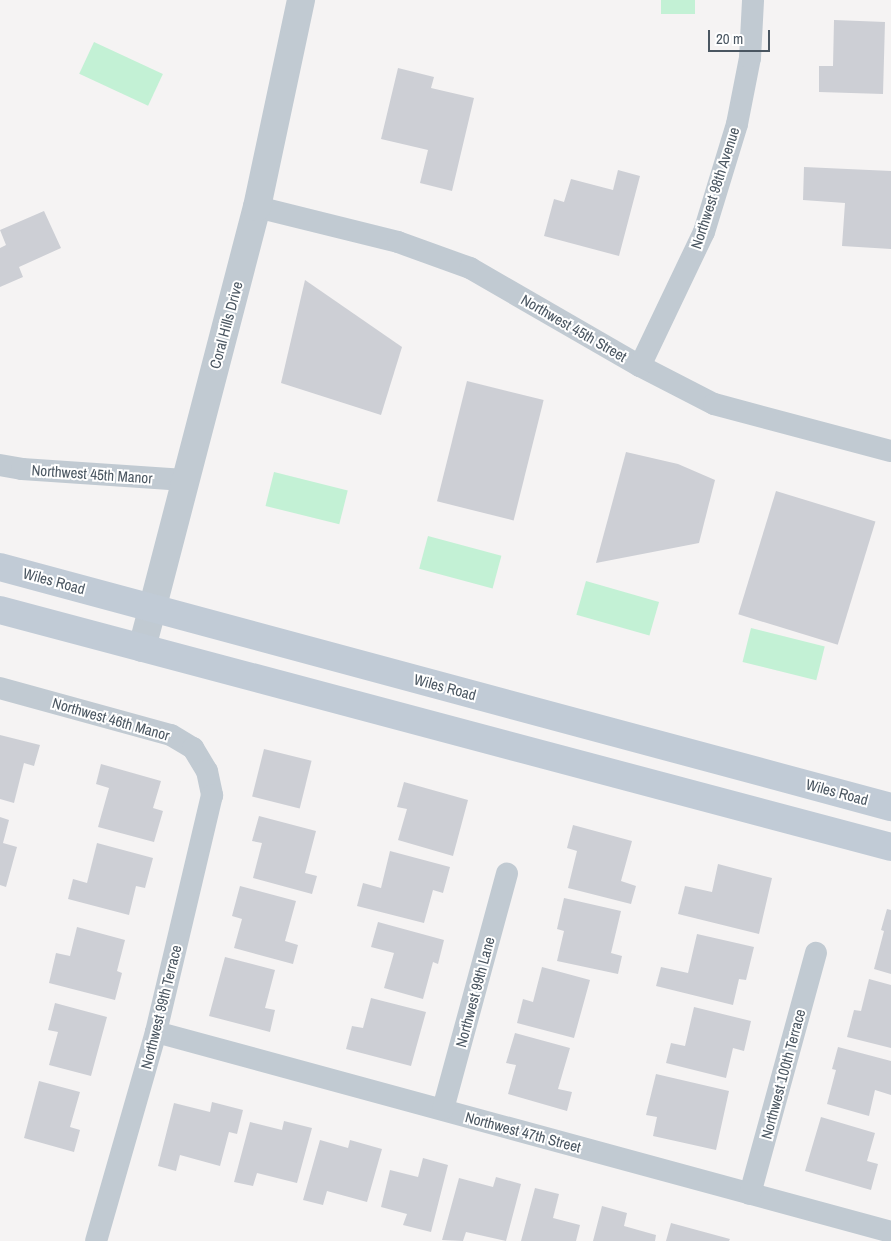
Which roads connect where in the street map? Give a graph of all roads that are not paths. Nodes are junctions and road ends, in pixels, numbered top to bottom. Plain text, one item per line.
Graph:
1 (301, 0) edge
2 (753, 0) edge
3 (257, 207) junction
4 (640, 366) junction
5 (891, 452) edge
6 (0, 466) edge
7 (185, 480) junction
8 (0, 567) edge
9 (152, 608) junction
10 (0, 610) edge
11 (142, 648) junction
12 (0, 688) edge
13 (706, 757) junction
14 (207, 771) joint
15 (696, 794) junction
16 (891, 807) edge
17 (891, 847) edge
18 (507, 874) dead end
19 (816, 954) dead end
20 (156, 1032) junction
21 (443, 1109) junction
22 (750, 1194) junction
23 (891, 1232) edge
24 (96, 1241) edge

1 - 3 street, Coral Hills Drive
2 - 4 street, Northwest 98th Avenue
3 - 4 street, Northwest 45th Street
3 - 7 street, Coral Hills Drive
4 - 5 street, Northwest 45th Street
6 - 7 street, Northwest 45th Manor
7 - 9 street, Coral Hills Drive
8 - 9 main road, Wiles Road
9 - 11 street, Coral Hills Drive
9 - 13 main road, Wiles Road
10 - 11 main road
11 - 15 main road
12 - 14 street, Northwest 46th Manor
13 - 15 main road
13 - 16 main road, Wiles Road
14 - 20 street, Northwest 99th Terrace
15 - 17 main road
18 - 21 street, Northwest 99th Lane
19 - 22 street, Northwest 100th Terrace
20 - 21 street, Northwest 47th Street
20 - 24 street, Northwest 99th Terrace
21 - 22 street, Northwest 47th Street
22 - 23 street, Northwest 47th Street

